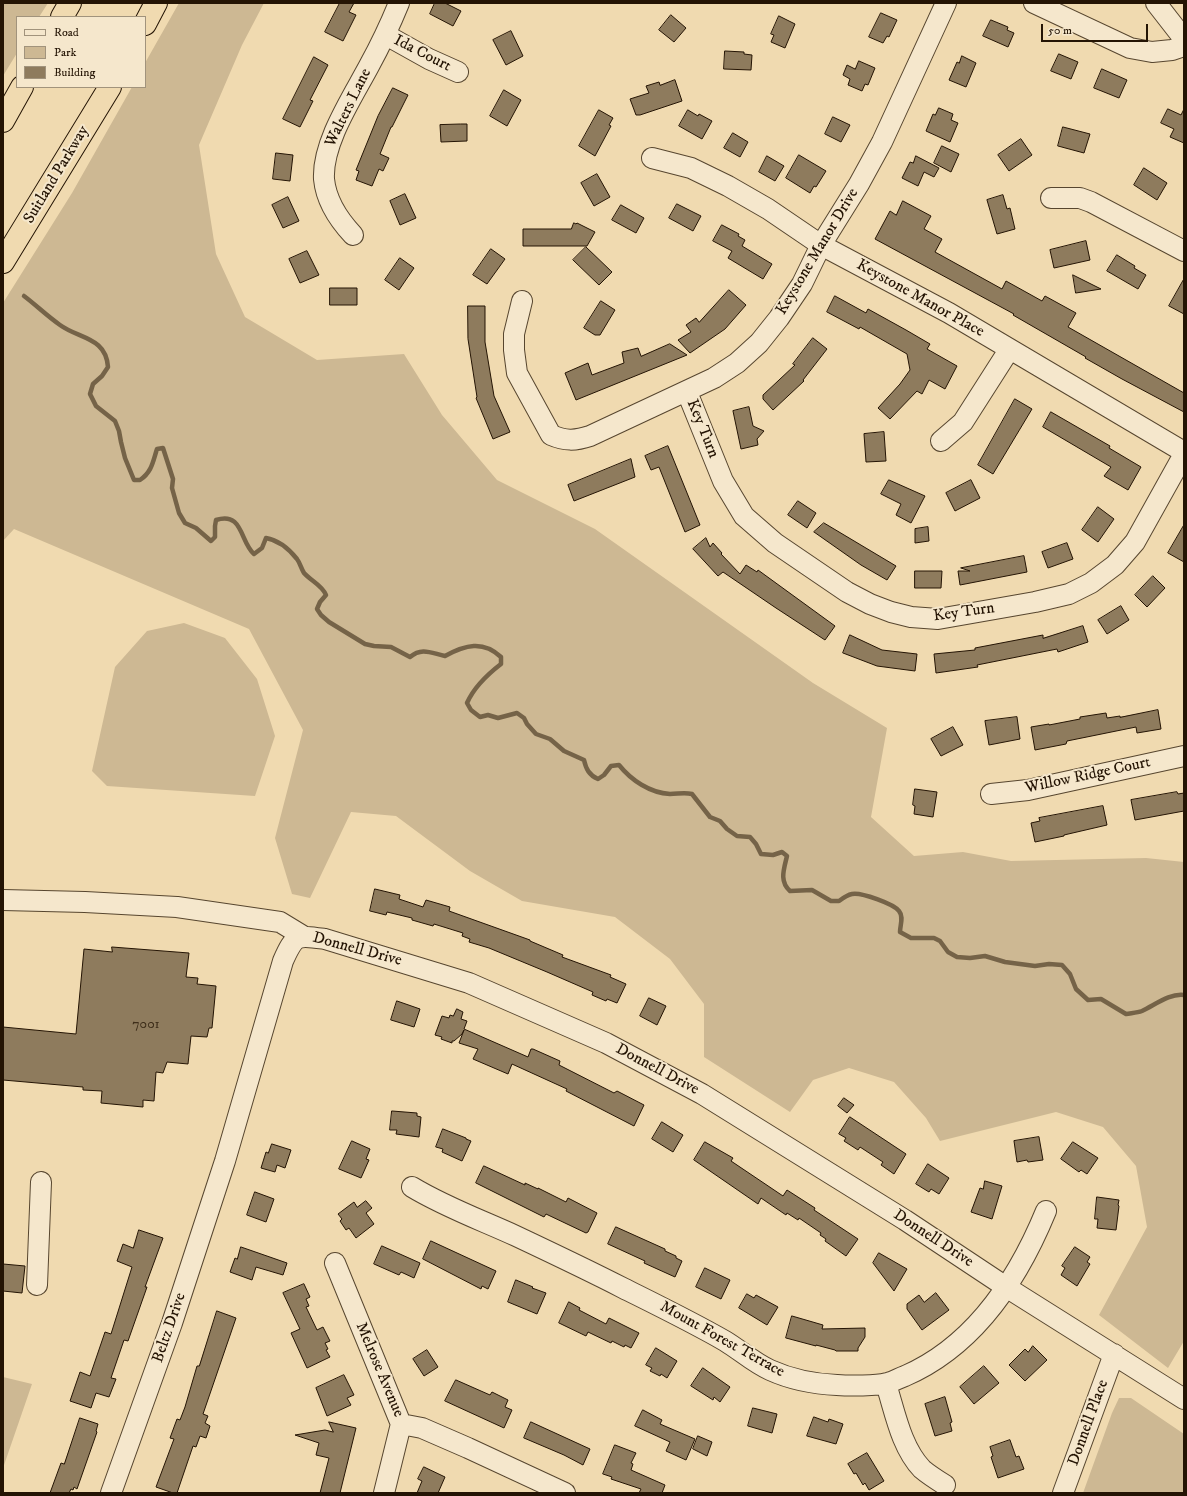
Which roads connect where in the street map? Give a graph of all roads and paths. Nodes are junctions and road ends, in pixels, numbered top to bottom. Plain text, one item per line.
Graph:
1 (70, 3) edge
2 (156, 3) edge
3 (400, 3) edge
4 (946, 3) edge
5 (1034, 3) edge
6 (1156, 3) edge
7 (63, 16) edge
8 (146, 22) edge
9 (386, 35) junction
10 (1184, 39) edge
11 (1184, 46) edge
12 (458, 72) dead end
13 (21, 88) edge
14 (109, 88) edge
15 (3, 121) edge
16 (652, 158) dead end
17 (1051, 198) dead end
18 (353, 235) dead end
19 (821, 245) junction
20 (1184, 251) edge
21 (3, 262) edge
22 (522, 301) dead end
23 (1009, 350) junction
24 (687, 392) junction
25 (941, 441) dead end
26 (1184, 453) edge
27 (1184, 756) edge
28 (991, 794) dead end
29 (3, 900) edge
30 (303, 936) junction
31 (225, 1161) joint
32 (41, 1182) dead end
33 (412, 1187) dead end
34 (1046, 1211) dead end
35 (335, 1263) dead end
36 (37, 1285) dead end
37 (1006, 1287) junction
38 (1114, 1354) junction
39 (886, 1384) junction
40 (1184, 1399) edge
41 (401, 1424) junction
42 (945, 1485) dead end
43 (110, 1493) edge
44 (384, 1493) edge
45 (565, 1493) edge
46 (1063, 1493) edge

1 - 7 highway
2 - 8 highway
3 - 9 street, Walters Lane
4 - 19 street, Keystone Manor Drive
5 - 11 street
6 - 10 street
9 - 12 street, Ida Court
9 - 18 street, Walters Lane
13 - 15 highway
14 - 21 highway, Suitland Parkway
16 - 19 street, Keystone Manor Place
17 - 20 street
19 - 23 street, Keystone Manor Place
19 - 24 street, Keystone Manor Drive
22 - 24 street, Keystone Manor Drive
23 - 25 street
23 - 26 street, Keystone Manor Place
24 - 26 street, Key Turn
27 - 28 street, Willow Ridge Court
29 - 30 street
30 - 31 street, Donnell Drive
30 - 37 street, Donnell Drive
31 - 43 street, Beltz Drive
32 - 36 street
33 - 39 street, Mount Forest Terrace
34 - 37 street, Mount Forest Terrace
35 - 41 street, Melrose Avenue
37 - 38 street, Donnell Drive
37 - 39 street, Mount Forest Terrace
38 - 40 street, Donnell Drive
38 - 46 street, Donnell Place
39 - 42 street
41 - 44 street
41 - 45 street, Melrose Avenue

